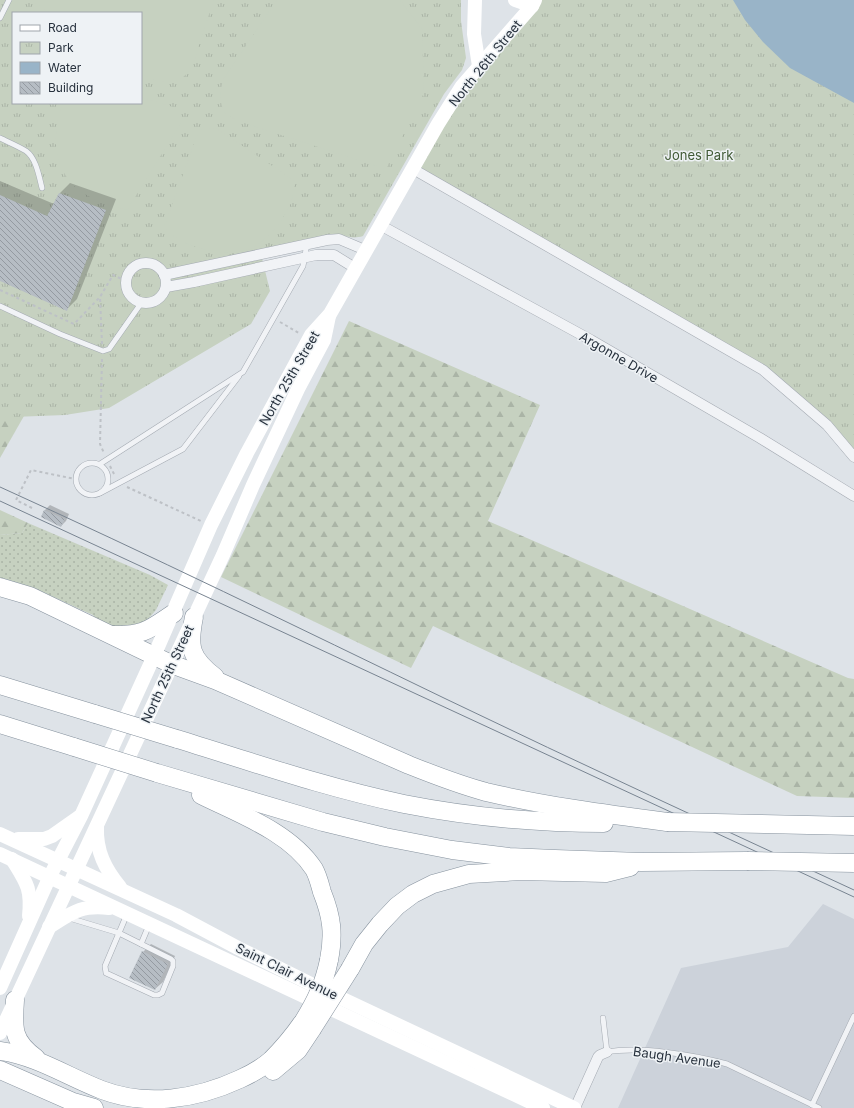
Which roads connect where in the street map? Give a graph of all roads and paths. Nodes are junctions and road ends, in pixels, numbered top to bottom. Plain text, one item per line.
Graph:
1 (8, 0) edge
2 (475, 0) edge
3 (515, 0) edge
4 (533, 3) edge
5 (0, 18) edge
6 (479, 66) junction
7 (0, 138) edge
8 (413, 169) junction
9 (42, 188) dead end
10 (380, 225) junction
11 (308, 244) junction
12 (365, 250) junction
13 (305, 257) junction
14 (355, 268) junction
15 (164, 275) junction
16 (126, 281) junction
17 (166, 286) junction
18 (0, 290) edge
19 (100, 297) junction
20 (142, 302) junction
21 (0, 306) edge
22 (330, 314) junction
23 (280, 322) dead end
24 (304, 335) dead end
25 (102, 347) dead end
26 (102, 360) dead end
27 (242, 372) junction
28 (854, 457) edge
29 (106, 460) junction
30 (100, 464) junction
31 (75, 479) junction
32 (119, 483) junction
33 (100, 493) junction
34 (854, 496) edge
35 (32, 508) dead end
36 (211, 526) junction
37 (0, 587) edge
38 (174, 613) junction
39 (194, 617) junction
40 (111, 635) junction
41 (154, 656) junction
42 (171, 664) junction
43 (223, 684) junction
44 (0, 685) edge
45 (0, 724) edge
46 (157, 774) junction
47 (81, 816) junction
48 (667, 822) junction
49 (97, 824) junction
50 (854, 826) edge
51 (6, 836) edge
52 (6, 856) edge
53 (58, 861) junction
54 (641, 862) junction
55 (854, 863) edge
56 (76, 869) junction
57 (50, 876) junction
58 (68, 886) junction
59 (122, 889) junction
60 (122, 911) junction
61 (66, 916) junction
62 (28, 924) junction
63 (150, 924) junction
64 (49, 927) junction
65 (118, 933) junction
66 (141, 944) junction
67 (0, 988) edge
68 (15, 1000) junction
69 (854, 1016) edge
70 (603, 1018) dead end
71 (307, 1026) junction
72 (0, 1033) edge
73 (0, 1051) edge
74 (607, 1052) junction
75 (45, 1064) junction
76 (0, 1070) edge
77 (812, 1105) junction
78 (94, 1108) edge
79 (194, 1108) edge
80 (543, 1108) edge
81 (575, 1108) edge
82 (819, 1108) edge

1 - 5 lane
2 - 6 main road
3 - 4 main road
4 - 6 main road, North 26th Street
6 - 8 main road, North 26th Street
7 - 9 lane
8 - 10 main road, North 25th Street
8 - 28 street
10 - 12 main road, North 25th Street
10 - 34 street, Argonne Drive
11 - 12 street
11 - 13 lane
11 - 15 street
12 - 14 main road, North 25th Street
13 - 14 street
13 - 17 street
13 - 27 lane
14 - 22 main road, North 25th Street
15 - 16 street
15 - 17 street
16 - 19 path
16 - 20 street
17 - 20 street
18 - 19 path
19 - 25 path
20 - 21 lane
22 - 36 main road, North 25th Street
22 - 39 main road, North 25th Street
23 - 24 path
26 - 29 path
27 - 29 lane
27 - 32 lane
29 - 30 lane
29 - 32 path
30 - 31 lane
30 - 33 lane
31 - 33 lane
31 - 35 path
32 - 33 lane
32 - 36 path
36 - 38 main road, North 25th Street
37 - 40 highway
38 - 40 highway
38 - 41 main road, North 25th Street
39 - 42 main road, North 25th Street
39 - 43 highway
40 - 41 highway
41 - 42 highway
41 - 47 main road, North 25th Street
42 - 43 highway
42 - 49 main road, North 25th Street
43 - 48 highway
44 - 48 highway, bridge
45 - 46 highway, bridge
46 - 54 highway
46 - 71 highway, bridge
47 - 51 main road
47 - 53 main road, North 25th Street
48 - 50 highway, bridge
49 - 56 main road, North 25th Street
49 - 59 main road
51 - 53 main road, Saint Clair Avenue
52 - 57 main road, Saint Clair Avenue
52 - 62 main road
53 - 56 main road, Saint Clair Avenue
53 - 57 main road, North 25th Street
54 - 55 highway, bridge
54 - 71 highway, bridge
56 - 58 main road, North 25th Street
56 - 59 main road, Saint Clair Avenue
57 - 58 main road, Saint Clair Avenue
57 - 62 main road, North 25th Street
58 - 60 main road, Saint Clair Avenue
58 - 64 main road, North 25th Street
59 - 81 main road, Saint Clair Avenue
60 - 61 main road
60 - 63 main road, Saint Clair Avenue
60 - 65 lane
61 - 64 main road
61 - 65 lane
62 - 67 main road, North 25th Street
63 - 66 lane
63 - 80 main road, Saint Clair Avenue
64 - 68 main road, North 25th Street
65 - 66 lane
65 - 66 lane
68 - 72 main road, North 25th Street
68 - 75 highway
69 - 77 lane
70 - 74 lane
71 - 75 highway
71 - 79 highway
73 - 75 highway
74 - 77 lane, Baugh Avenue
74 - 81 street
76 - 78 highway
77 - 82 lane, Baugh Avenue

